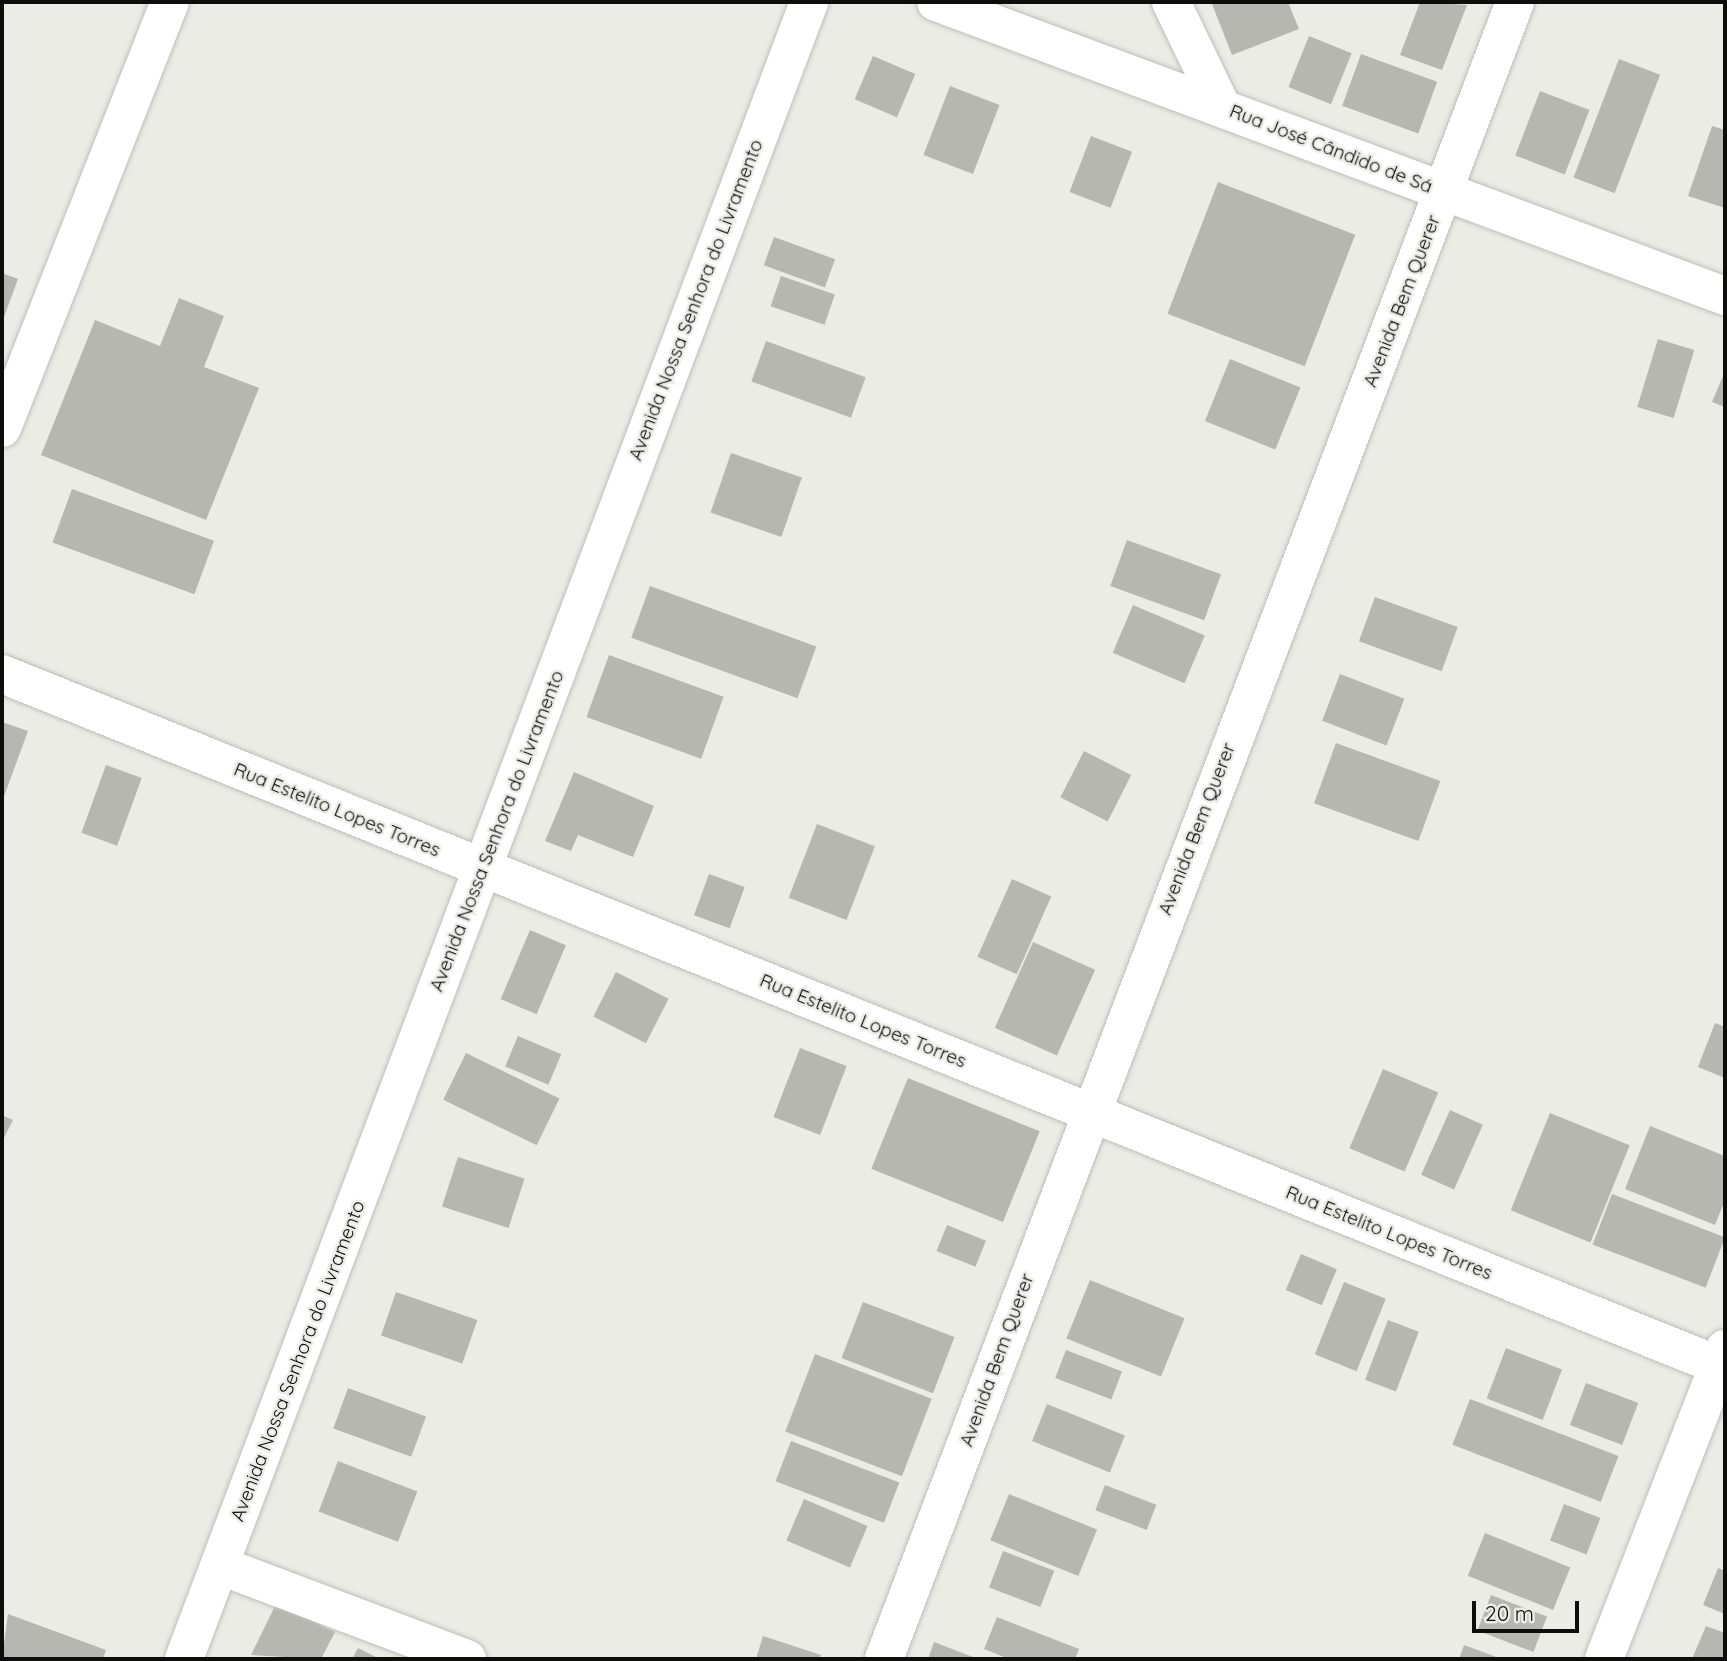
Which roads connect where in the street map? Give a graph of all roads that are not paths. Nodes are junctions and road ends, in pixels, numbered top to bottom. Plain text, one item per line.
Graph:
1 (170, 2) edge
2 (809, 2) edge
3 (936, 2) edge
4 (1171, 2) edge
5 (1515, 2) edge
6 (1222, 108) junction
7 (1445, 192) junction
8 (1725, 296) edge
9 (2, 428) edge
10 (2, 674) edge
11 (482, 868) junction
12 (1088, 1111) junction
13 (1723, 1361) edge
14 (221, 1566) junction
15 (184, 1659) edge
16 (467, 1659) edge
17 (884, 1659) edge
18 (1604, 1659) edge

1 - 9 street
2 - 11 street, Avenida Nossa Senhora do Livramento
3 - 6 street, Rua José Cândido de Sá
4 - 6 street
5 - 7 street, Avenida Bem Querer
6 - 7 street, Rua José Cândido de Sá
7 - 8 street, Rua José Cândido de Sá
7 - 12 street, Avenida Bem Querer
10 - 11 street, Rua Estelito Lopes Torres
11 - 12 street, Rua Estelito Lopes Torres
11 - 14 street, Avenida Nossa Senhora do Livramento
12 - 13 street, Rua Estelito Lopes Torres
12 - 17 street, Avenida Bem Querer
13 - 18 street
14 - 15 street, Avenida Nossa Senhora do Livramento
14 - 16 street

